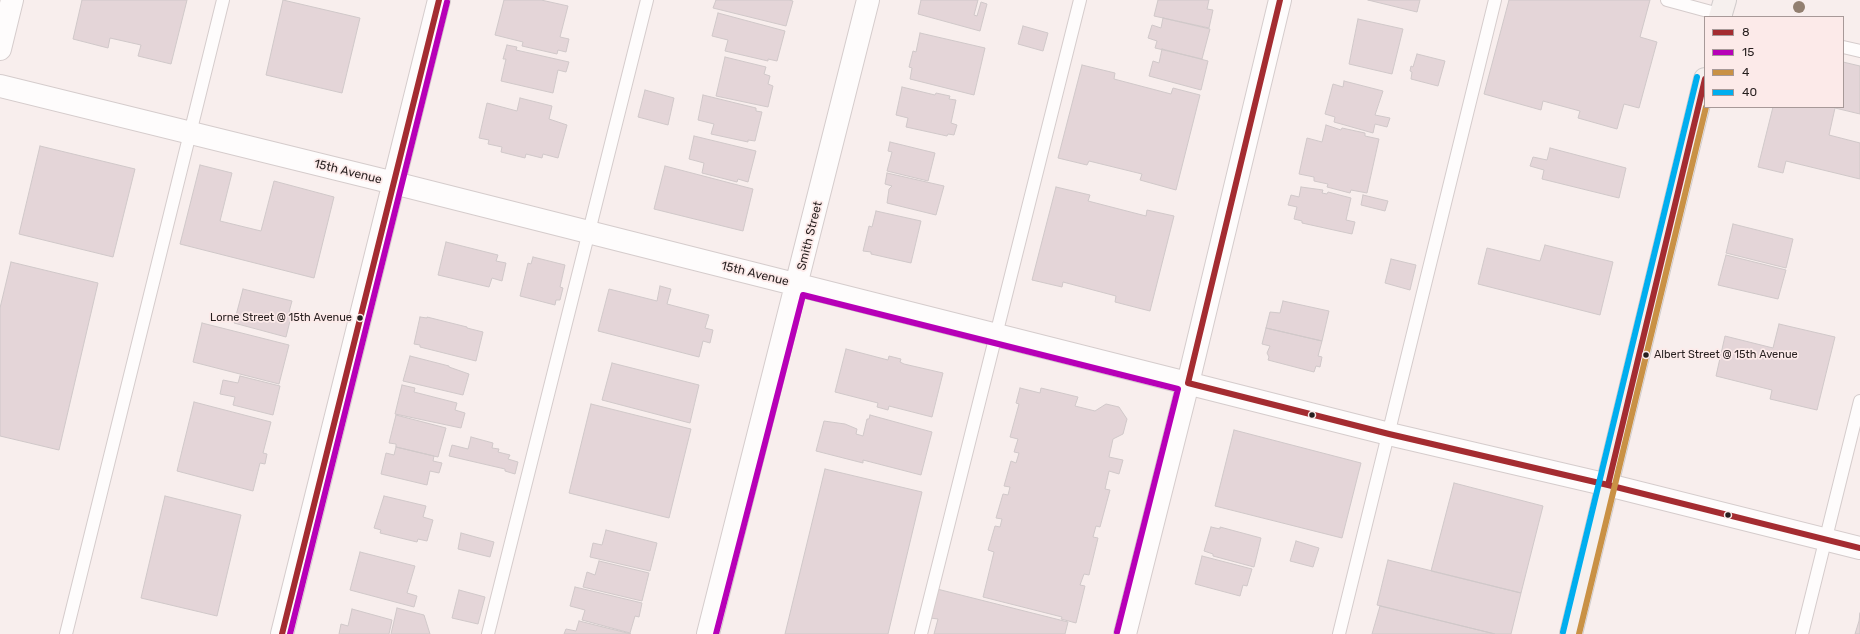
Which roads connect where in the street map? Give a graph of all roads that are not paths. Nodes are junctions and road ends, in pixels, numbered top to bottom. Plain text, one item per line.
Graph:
1 (12, 0) edge
2 (223, 0) edge
3 (439, 0) edge
4 (647, 0) edge
5 (868, 0) edge
6 (1080, 0) edge
7 (1280, 0) edge
8 (1495, 0) edge
9 (1667, 0) edge
10 (1724, 12) edge
11 (1844, 47) edge
12 (0, 49) edge
13 (1860, 51) edge
14 (1704, 83) edge
15 (0, 86) edge
16 (190, 133) junction
17 (394, 183) junction
18 (589, 232) junction
19 (797, 285) junction
20 (996, 334) junction
21 (1188, 383) junction
22 (1860, 401) edge
23 (1389, 434) junction
24 (1608, 485) junction
25 (1825, 539) junction
26 (1860, 548) edge
27 (66, 634) edge
28 (282, 634) edge
29 (488, 634) edge
30 (708, 634) edge
31 (922, 634) edge
32 (1125, 634) edge
33 (1339, 634) edge
34 (1571, 634) edge
35 (1802, 634) edge

1 - 12 street
2 - 16 lane
3 - 17 street
4 - 18 lane
5 - 19 street, Smith Street
6 - 20 lane
7 - 21 street
8 - 23 lane
9 - 10 lane
11 - 13 lane
14 - 24 main road
15 - 16 street, 15th Avenue
16 - 17 street, 15th Avenue
16 - 27 lane
17 - 18 street, 15th Avenue
17 - 28 street
18 - 19 street, 15th Avenue
18 - 29 lane
19 - 20 street, 15th Avenue
19 - 30 street, Smith Street
20 - 21 street, 15th Avenue
20 - 31 lane
21 - 23 street, 15th Avenue
21 - 32 street
22 - 25 lane
23 - 24 street, 15th Avenue
23 - 33 lane
24 - 25 street, 15th Avenue
24 - 34 main road
25 - 26 street, 15th Avenue
25 - 35 lane

